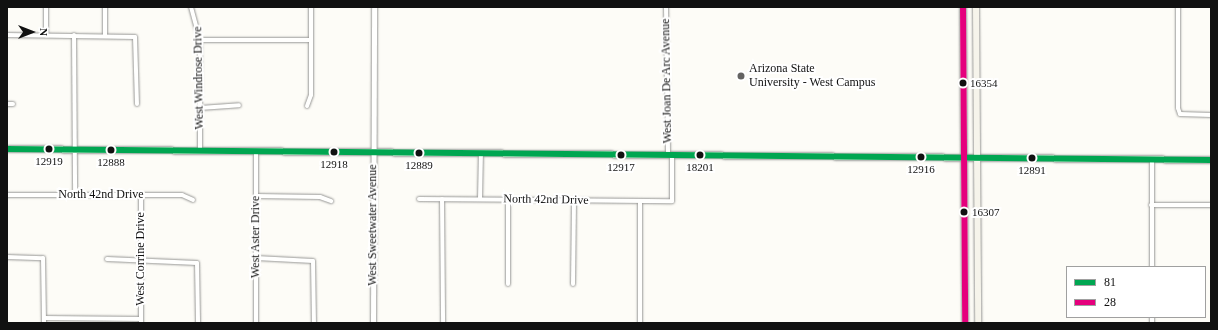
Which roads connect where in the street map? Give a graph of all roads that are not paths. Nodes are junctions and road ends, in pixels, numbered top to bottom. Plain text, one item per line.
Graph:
1 (46, 7) edge
2 (105, 7) edge
3 (191, 7) edge
4 (311, 7) edge
5 (374, 7) edge
6 (666, 7) edge
7 (963, 7) edge
8 (976, 7) edge
9 (1178, 7) edge
10 (7, 35) edge
11 (46, 35) junction
12 (74, 35) junction
13 (105, 35) junction
14 (200, 40) junction
15 (311, 40) junction
16 (7, 104) edge
17 (13, 104) dead end
18 (137, 104) dead end
19 (239, 105) dead end
20 (307, 106) dead end
21 (200, 108) junction
22 (1211, 115) edge
23 (7, 149) edge
24 (74, 149) junction
25 (200, 151) junction
26 (256, 151) junction
27 (373, 152) junction
28 (481, 153) junction
29 (670, 155) junction
30 (963, 159) junction
31 (976, 159) junction
32 (1152, 159) junction
33 (1211, 160) edge
34 (7, 195) edge
35 (75, 195) junction
36 (141, 196) junction
37 (256, 196) junction
38 (419, 199) dead end
39 (442, 199) junction
40 (480, 199) junction
41 (193, 200) dead end
42 (508, 200) junction
43 (574, 200) junction
44 (331, 201) dead end
45 (640, 201) junction
46 (672, 201) joint
47 (1151, 205) junction
48 (1211, 205) edge
49 (7, 257) edge
50 (256, 258) junction
51 (108, 259) dead end
52 (141, 262) junction
53 (1152, 266) edge
54 (508, 284) dead end
55 (574, 284) dead end
56 (44, 318) junction
57 (141, 321) edge
58 (44, 323) edge
59 (198, 323) edge
60 (256, 323) edge
61 (314, 323) edge
62 (373, 323) edge
63 (443, 323) edge
64 (640, 323) edge
65 (965, 323) edge
66 (978, 323) edge

1 - 11 street
2 - 13 street
3 - 14 street, West Windrose Drive
4 - 15 street
5 - 27 street, West Sweetwater Avenue
6 - 29 street, West Joan De Arc Avenue
7 - 30 main road
8 - 31 main road
9 - 22 street
10 - 11 street
11 - 12 street
12 - 13 street
12 - 24 street
13 - 18 street
14 - 15 street
14 - 21 street, West Windrose Drive
15 - 20 street
16 - 17 street
19 - 21 street
21 - 25 street, West Windrose Drive
23 - 24 main road
24 - 25 main road
24 - 35 street
25 - 26 main road
26 - 27 main road
26 - 37 street, West Aster Drive
27 - 28 main road
27 - 62 street, West Sweetwater Avenue
28 - 29 main road
28 - 40 street
29 - 30 main road
29 - 46 street, West Joan De Arc Avenue
30 - 31 main road
30 - 65 main road
31 - 32 main road
31 - 66 main road
32 - 33 main road
32 - 47 street
34 - 35 street, North 42nd Drive
35 - 36 street, North 42nd Drive
36 - 41 street, North 42nd Drive
36 - 52 street, West Corrine Drive
37 - 44 street
37 - 50 street, West Aster Drive
38 - 39 street, North 42nd Drive
39 - 40 street, North 42nd Drive
39 - 63 street
40 - 42 street, North 42nd Drive
42 - 43 street, North 42nd Drive
42 - 54 street
43 - 45 street, North 42nd Drive
43 - 55 street
45 - 46 street, North 42nd Drive
45 - 64 street
47 - 48 street
47 - 53 street
49 - 56 street
50 - 60 street, West Aster Drive
50 - 61 street
51 - 52 street
52 - 57 street, West Corrine Drive
52 - 59 street
56 - 57 street
56 - 58 street

